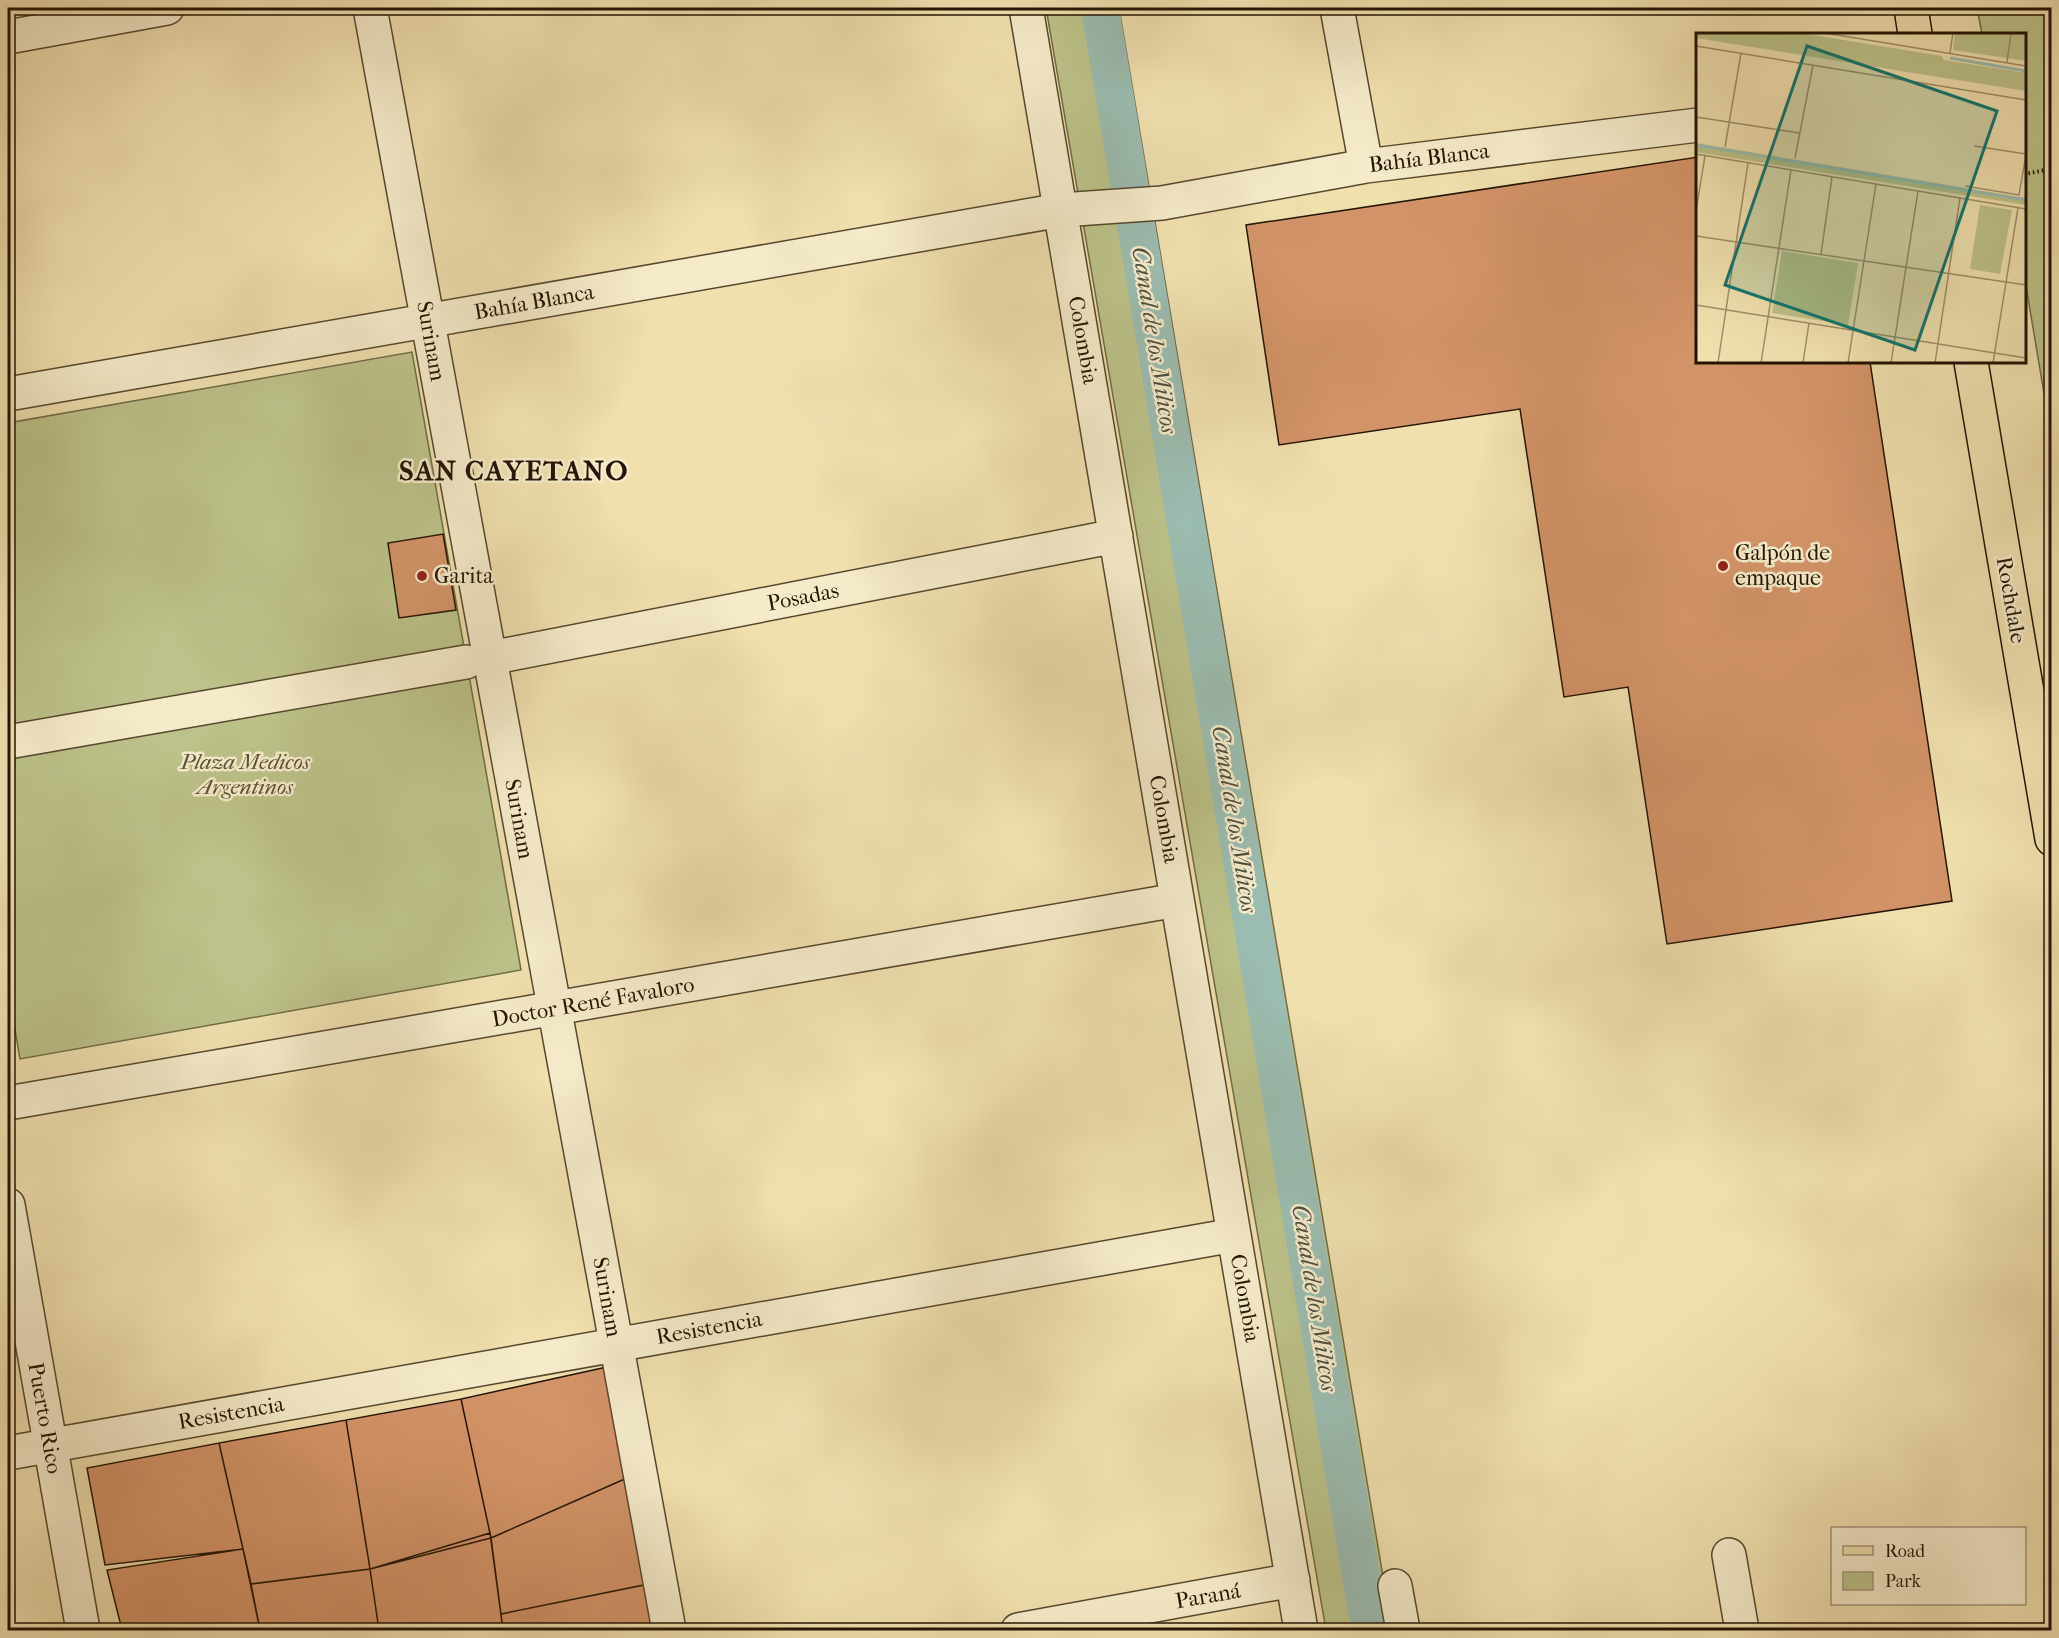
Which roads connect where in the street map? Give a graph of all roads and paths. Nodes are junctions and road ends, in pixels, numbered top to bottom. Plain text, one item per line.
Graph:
1 (167, 8) edge
2 (370, 8) edge
3 (1026, 8) edge
4 (1337, 8) edge
5 (1911, 8) edge
6 (1915, 33) edge
7 (8, 37) edge
8 (1696, 125) edge
9 (1366, 166) junction
10 (2052, 169) edge
11 (2026, 174) edge
12 (1061, 210) junction
13 (428, 321) junction
14 (1971, 363) edge
15 (8, 394) edge
16 (1116, 536) junction
17 (478, 660) junction
18 (8, 742) edge
19 (2052, 839) edge
20 (1178, 900) junction
21 (554, 1009) junction
22 (8, 1102) edge
23 (8, 1205) edge
24 (1234, 1235) junction
25 (616, 1345) junction
26 (50, 1446) junction
27 (8, 1453) edge
28 (1729, 1555) dead end
29 (1293, 1580) junction
30 (1395, 1587) dead end
31 (83, 1630) edge
32 (669, 1630) edge
33 (1018, 1630) edge
34 (1301, 1630) edge
35 (1402, 1630) edge
36 (1742, 1630) edge

1 - 7 street
2 - 13 street, Surinam
3 - 12 street, Colombia
4 - 9 street
5 - 6 main road
8 - 9 street, Bahía Blanca
9 - 12 street, Bahía Blanca
10 - 11 path
12 - 13 street, Bahía Blanca
12 - 16 street, Colombia
13 - 15 street, Bahía Blanca
13 - 17 street, Surinam
14 - 19 main road, Rochdale
16 - 17 street, Posadas
16 - 20 street, Colombia
17 - 18 street, Posadas
17 - 21 street, Surinam
20 - 21 street, Doctor René Favaloro
20 - 24 street, Colombia
21 - 22 street, Doctor René Favaloro
21 - 25 street, Surinam
23 - 26 street, Puerto Rico
24 - 25 street, Resistencia
24 - 29 street, Colombia
25 - 26 street, Resistencia
25 - 32 street, Surinam
26 - 27 street, Resistencia
26 - 31 street, Puerto Rico
28 - 36 street
29 - 33 street, Paraná
29 - 34 street, Colombia
30 - 35 street

